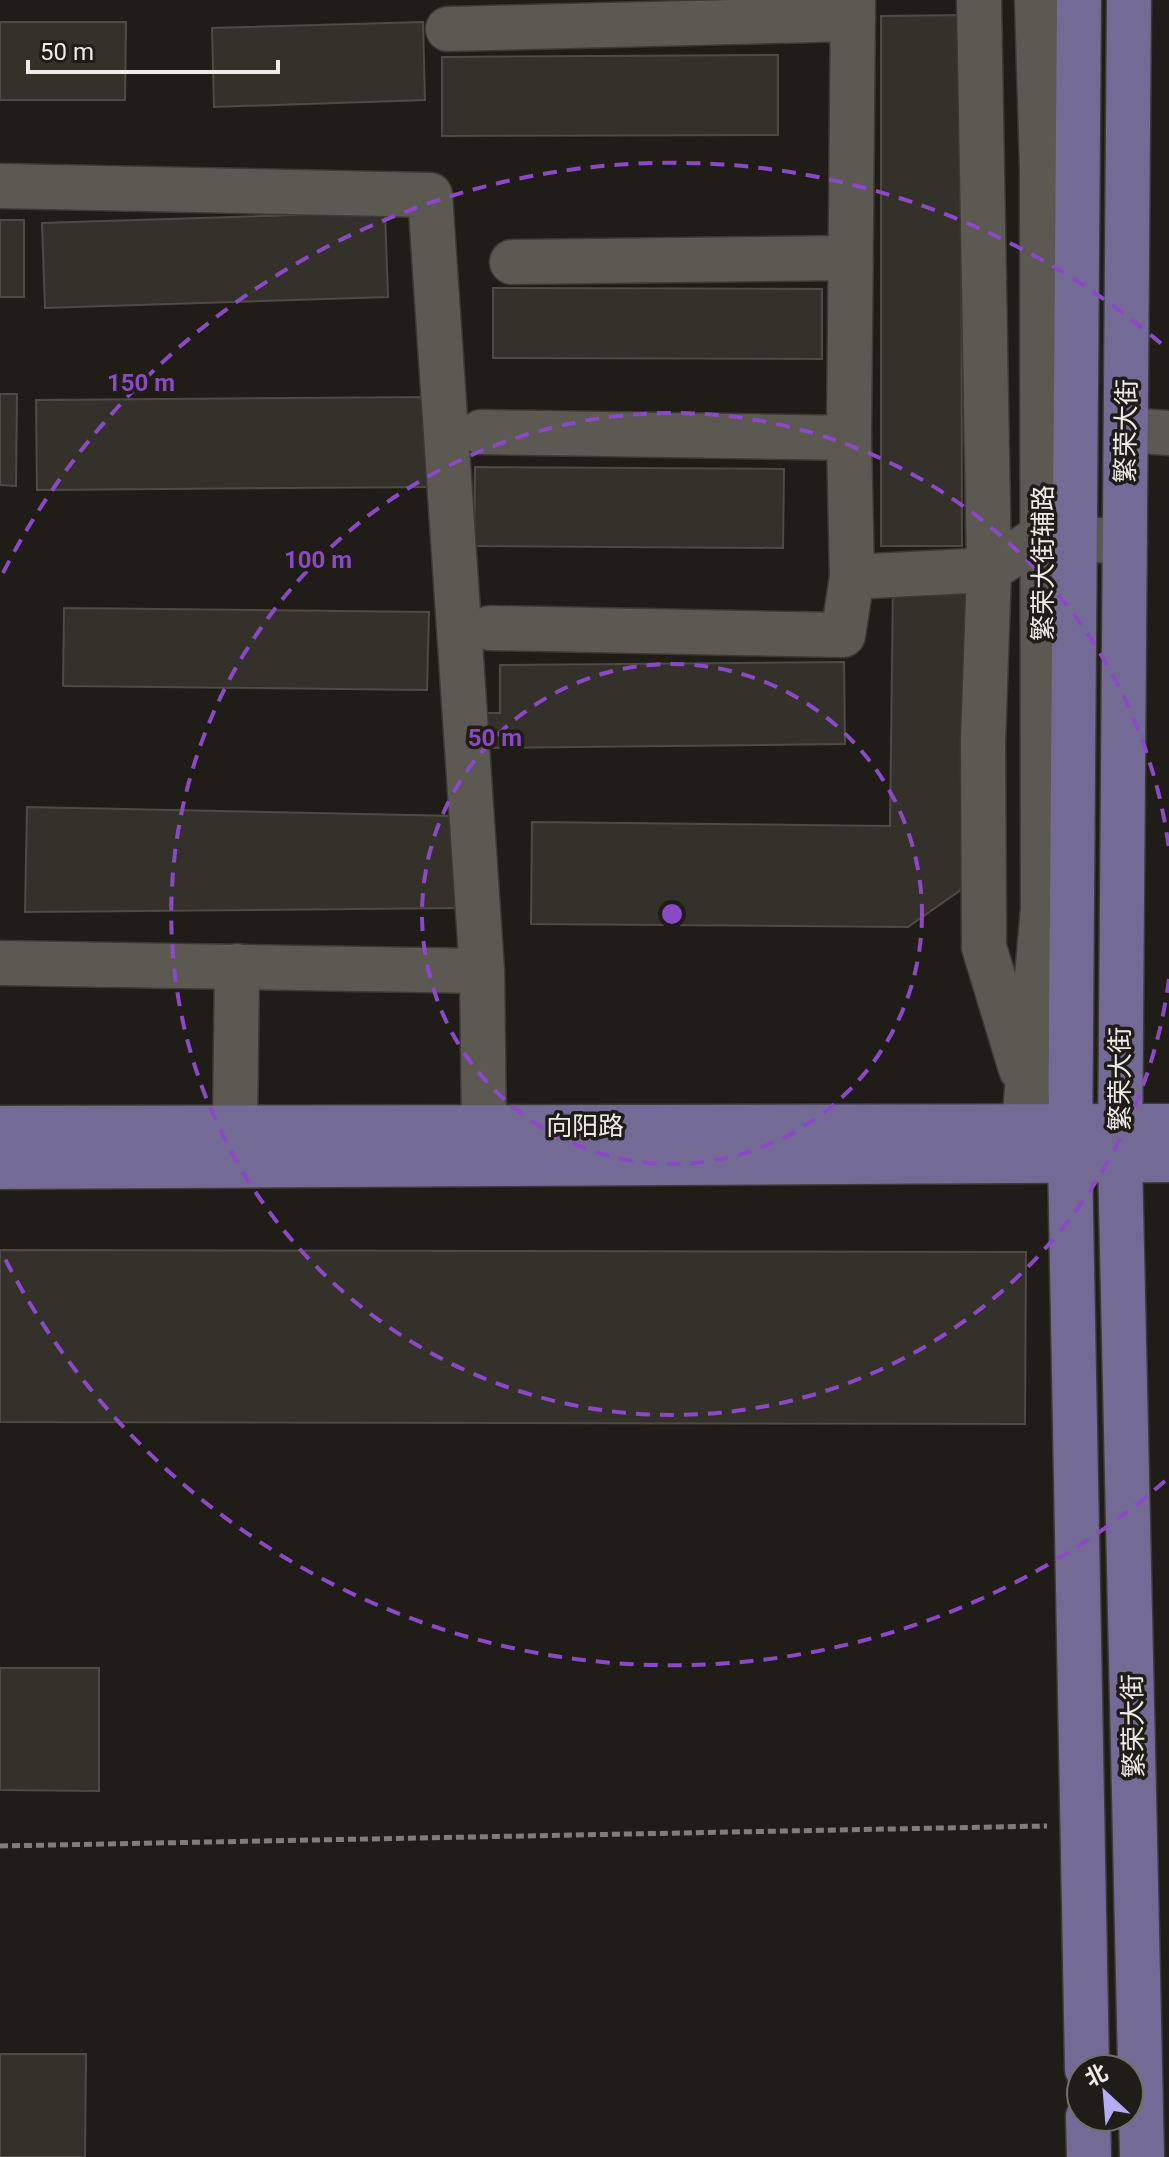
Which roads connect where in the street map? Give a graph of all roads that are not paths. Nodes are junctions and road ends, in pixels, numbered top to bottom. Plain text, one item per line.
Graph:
1 (979, 0) edge
2 (1037, 0) edge
3 (1079, 0) edge
4 (1129, 0) edge
5 (853, 9) edge
6 (448, 29) dead end
7 (0, 186) edge
8 (850, 258) junction
9 (512, 262) dead end
10 (1148, 431) edge
11 (481, 432) dead end
12 (849, 438) junction
13 (1058, 538) junction
14 (1125, 542) junction
15 (989, 570) junction
16 (852, 577) junction
17 (490, 628) dead end
18 (0, 963) edge
19 (237, 966) junction
20 (482, 971) junction
21 (1026, 1108) junction
22 (484, 1126) junction
23 (1169, 1126) edge
24 (235, 1127) junction
25 (0, 1128) edge
26 (1070, 1142) junction
27 (1120, 1143) junction
28 (1169, 1160) edge
29 (0, 1167) edge
30 (1087, 2053) edge
31 (1088, 2133) edge
32 (1089, 2157) edge
33 (1142, 2157) edge

1 - 15 street
2 - 13 street, 繁荣大街辅路
3 - 13 main road, 繁荣大街
4 - 10 main road, 繁荣大街
5 - 6 street
5 - 8 street
7 - 20 street
8 - 9 street
8 - 12 street
10 - 14 main road, 繁荣大街
11 - 12 street
12 - 16 street
13 - 14 street
13 - 15 street
13 - 21 street, 繁荣大街辅路
13 - 26 main road, 繁荣大街
14 - 27 main road, 繁荣大街
15 - 16 street
15 - 21 street
16 - 17 street
18 - 19 street
19 - 20 street
19 - 24 street
20 - 22 street
21 - 22 main road, 向阳路
21 - 26 main road, 向阳路
22 - 24 main road, 向阳路
23 - 27 main road, 向阳路
24 - 25 main road, 向阳路
26 - 27 main road, 向阳路
26 - 29 main road, 向阳路
26 - 30 main road, 繁荣大街
27 - 28 main road, 向阳路
27 - 33 main road, 繁荣大街
31 - 32 main road

